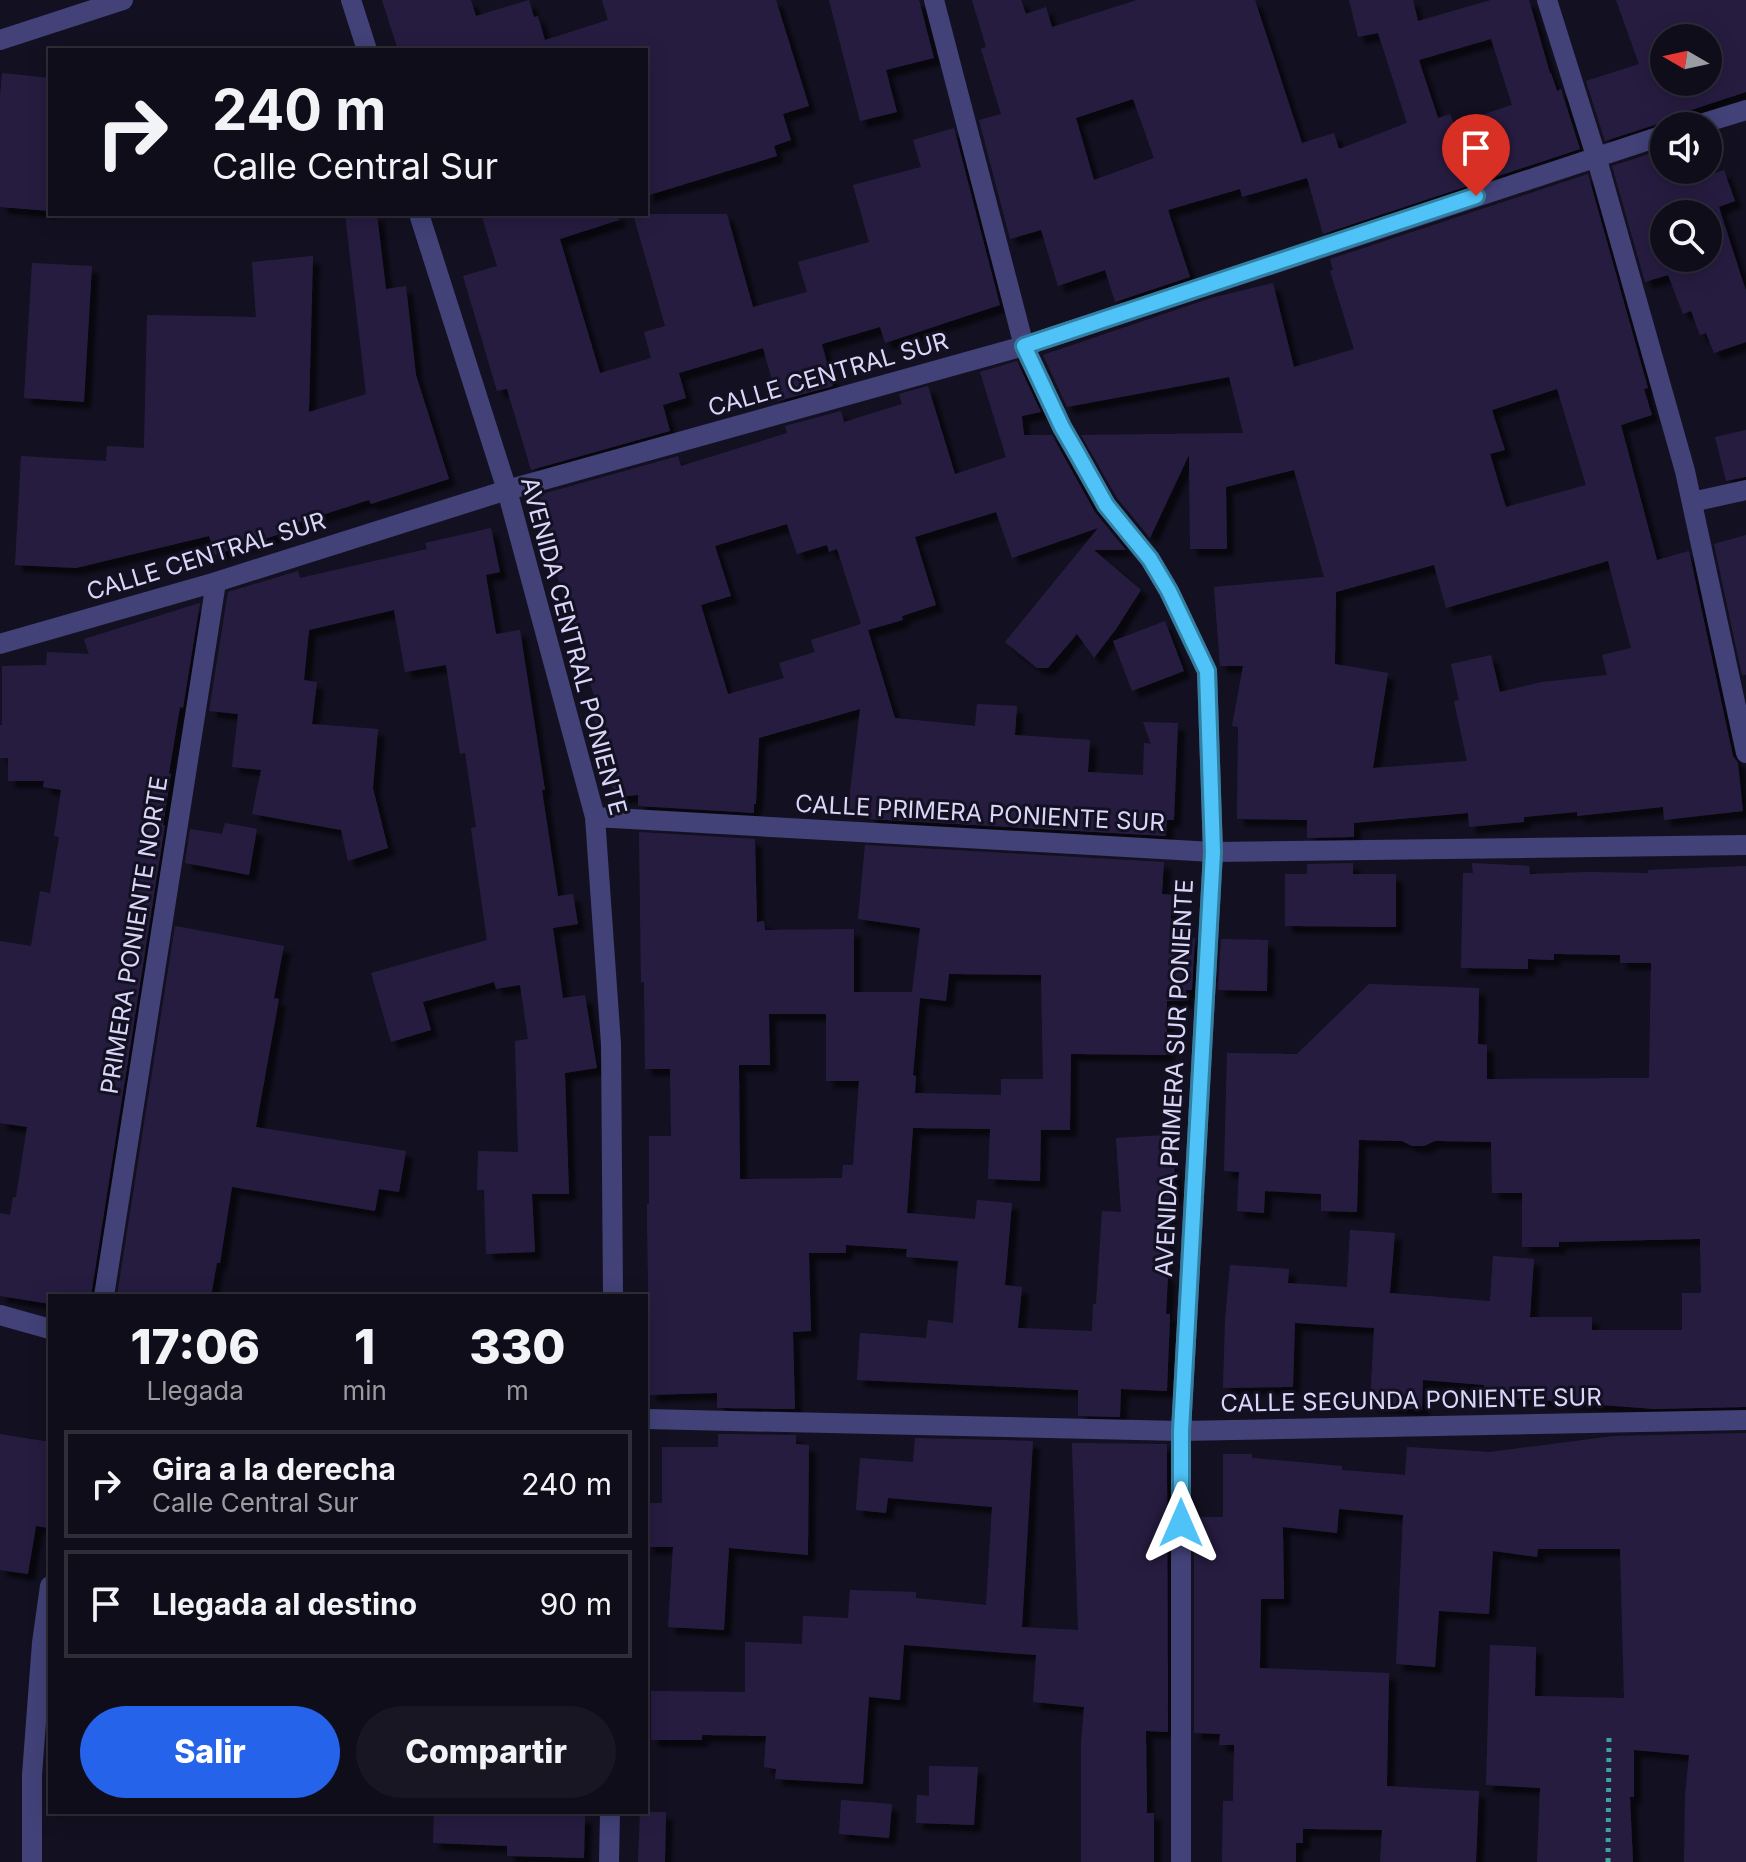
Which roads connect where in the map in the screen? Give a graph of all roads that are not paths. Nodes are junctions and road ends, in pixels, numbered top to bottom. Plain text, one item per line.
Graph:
1 (123, 0) edge
2 (351, 0) edge
3 (934, 0) edge
4 (1547, 0) edge
5 (0, 40) edge
6 (366, 48) edge
7 (1746, 110) edge
8 (1722, 117) edge
9 (1650, 139) edge
10 (1596, 156) junction
11 (420, 216) edge
12 (1024, 346) junction
13 (507, 490) junction
14 (1746, 490) edge
15 (1692, 502) junction
16 (216, 582) junction
17 (0, 644) edge
18 (1746, 753) edge
19 (595, 817) junction
20 (1746, 845) edge
21 (1213, 852) junction
22 (104, 1294) edge
23 (613, 1294) edge
24 (0, 1315) edge
25 (48, 1328) edge
26 (648, 1419) edge
27 (1746, 1420) edge
28 (1181, 1431) junction
29 (48, 1600) edge
30 (610, 1814) edge
31 (32, 1862) edge
32 (609, 1862) edge
33 (1181, 1862) edge

1 - 5 street
2 - 6 street
3 - 12 street, AVENIDA PRIMERA SUR PONIENTE
4 - 10 street
7 - 8 street
9 - 10 street, CALLE CENTRAL SUR
10 - 12 street, CALLE CENTRAL SUR
10 - 15 street
11 - 13 street, AVENIDA CENTRAL PONIENTE
12 - 13 street, CALLE CENTRAL SUR
12 - 21 street, AVENIDA PRIMERA SUR PONIENTE
13 - 16 street, CALLE CENTRAL SUR
13 - 19 street, AVENIDA CENTRAL PONIENTE
14 - 15 street
15 - 18 street
16 - 17 street, CALLE CENTRAL SUR
16 - 22 street, PRIMERA PONIENTE NORTE
19 - 21 street, CALLE PRIMERA PONIENTE SUR
19 - 23 street, AVENIDA CENTRAL PONIENTE
20 - 21 street, CALLE PRIMERA PONIENTE SUR
21 - 28 street, AVENIDA PRIMERA SUR PONIENTE
24 - 25 street
26 - 28 street, CALLE SEGUNDA PONIENTE SUR
27 - 28 street, CALLE SEGUNDA PONIENTE SUR
28 - 33 street, AVENIDA PRIMERA SUR PONIENTE
29 - 31 street
30 - 32 street

